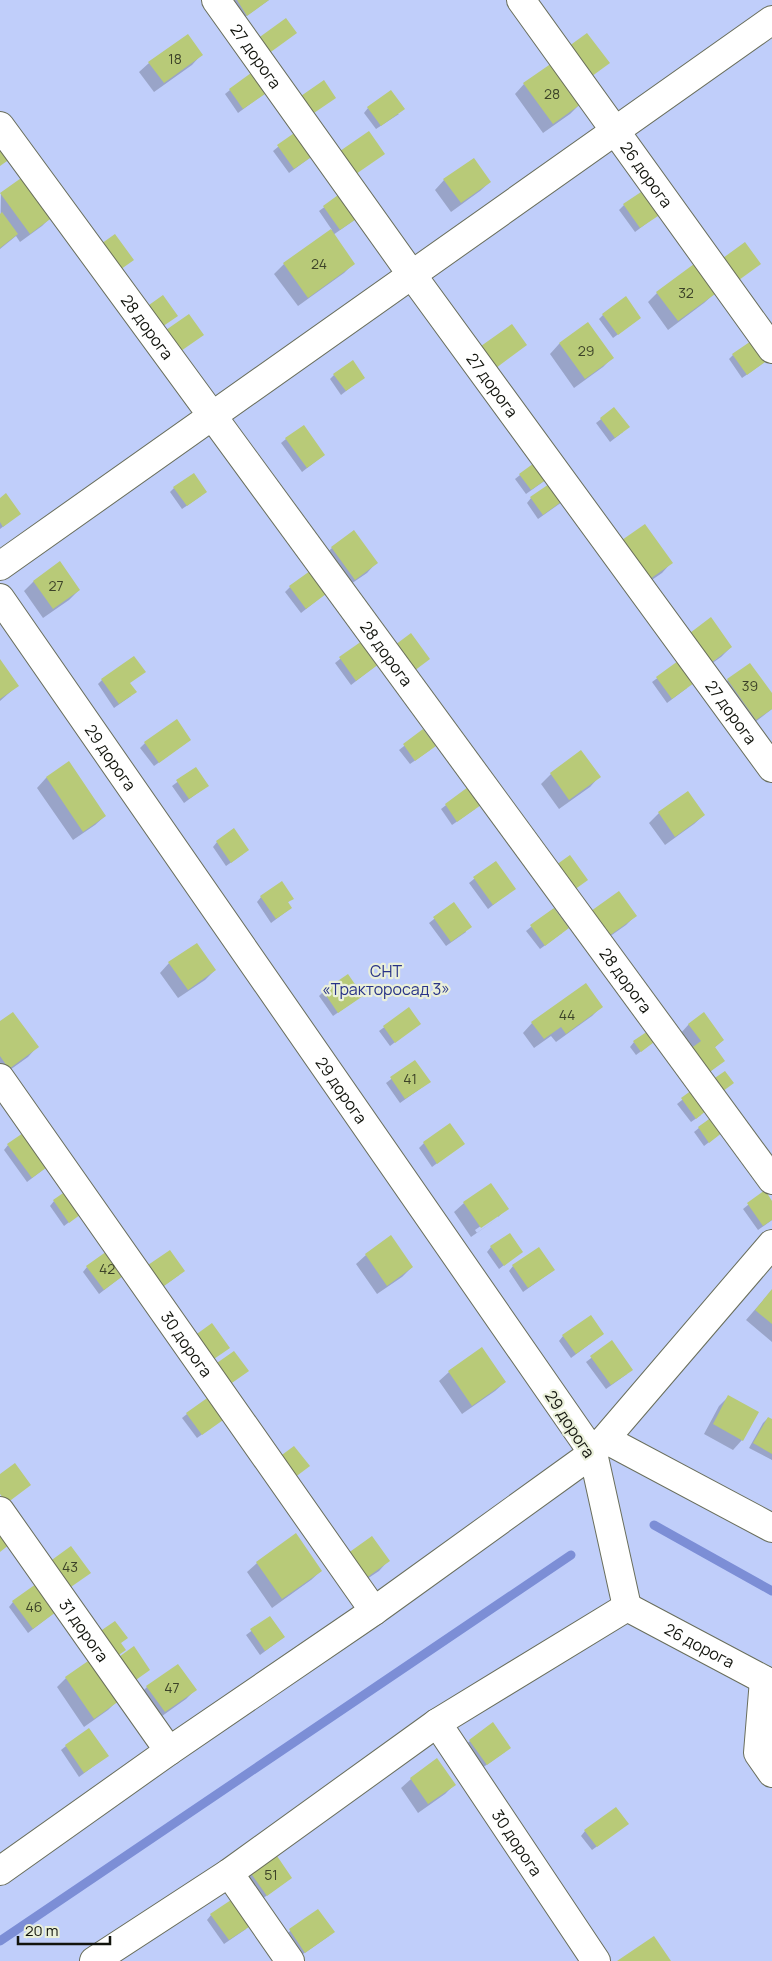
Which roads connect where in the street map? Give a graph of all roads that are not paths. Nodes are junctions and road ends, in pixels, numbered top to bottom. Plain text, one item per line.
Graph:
1 (216, 0) edge
2 (521, 0) edge
3 (772, 20) edge
4 (0, 126) edge
5 (616, 131) junction
6 (412, 275) junction
7 (772, 349) edge
8 (211, 416) junction
9 (0, 566) edge
10 (0, 598) edge
11 (772, 768) edge
12 (0, 1078) edge
13 (772, 1180) edge
14 (772, 1244) edge
15 (599, 1446) junction
16 (0, 1511) edge
17 (772, 1528) edge
18 (627, 1607) junction
19 (374, 1610) junction
20 (768, 1682) edge
21 (437, 1723) junction
22 (168, 1751) junction
23 (772, 1773) edge
24 (0, 1871) edge
25 (229, 1873) junction
26 (94, 1961) edge
27 (290, 1961) edge
28 (596, 1961) edge

1 - 6 street, 27 дорога
2 - 5 street, 26 дорога
3 - 5 street
4 - 8 street, 28 дорога
5 - 6 street
5 - 7 street, 26 дорога
6 - 8 street
6 - 11 street, 27 дорога
8 - 9 street
8 - 13 street, 28 дорога
10 - 15 street, 29 дорога
12 - 19 street, 30 дорога
14 - 15 street
15 - 17 street
15 - 18 street, 29 дорога
15 - 19 street
16 - 22 street, 31 дорога
18 - 20 street, 26 дорога
18 - 21 street
19 - 22 street
20 - 23 street
21 - 25 street
21 - 28 street, 30 дорога
22 - 24 street
25 - 26 street
25 - 27 street

